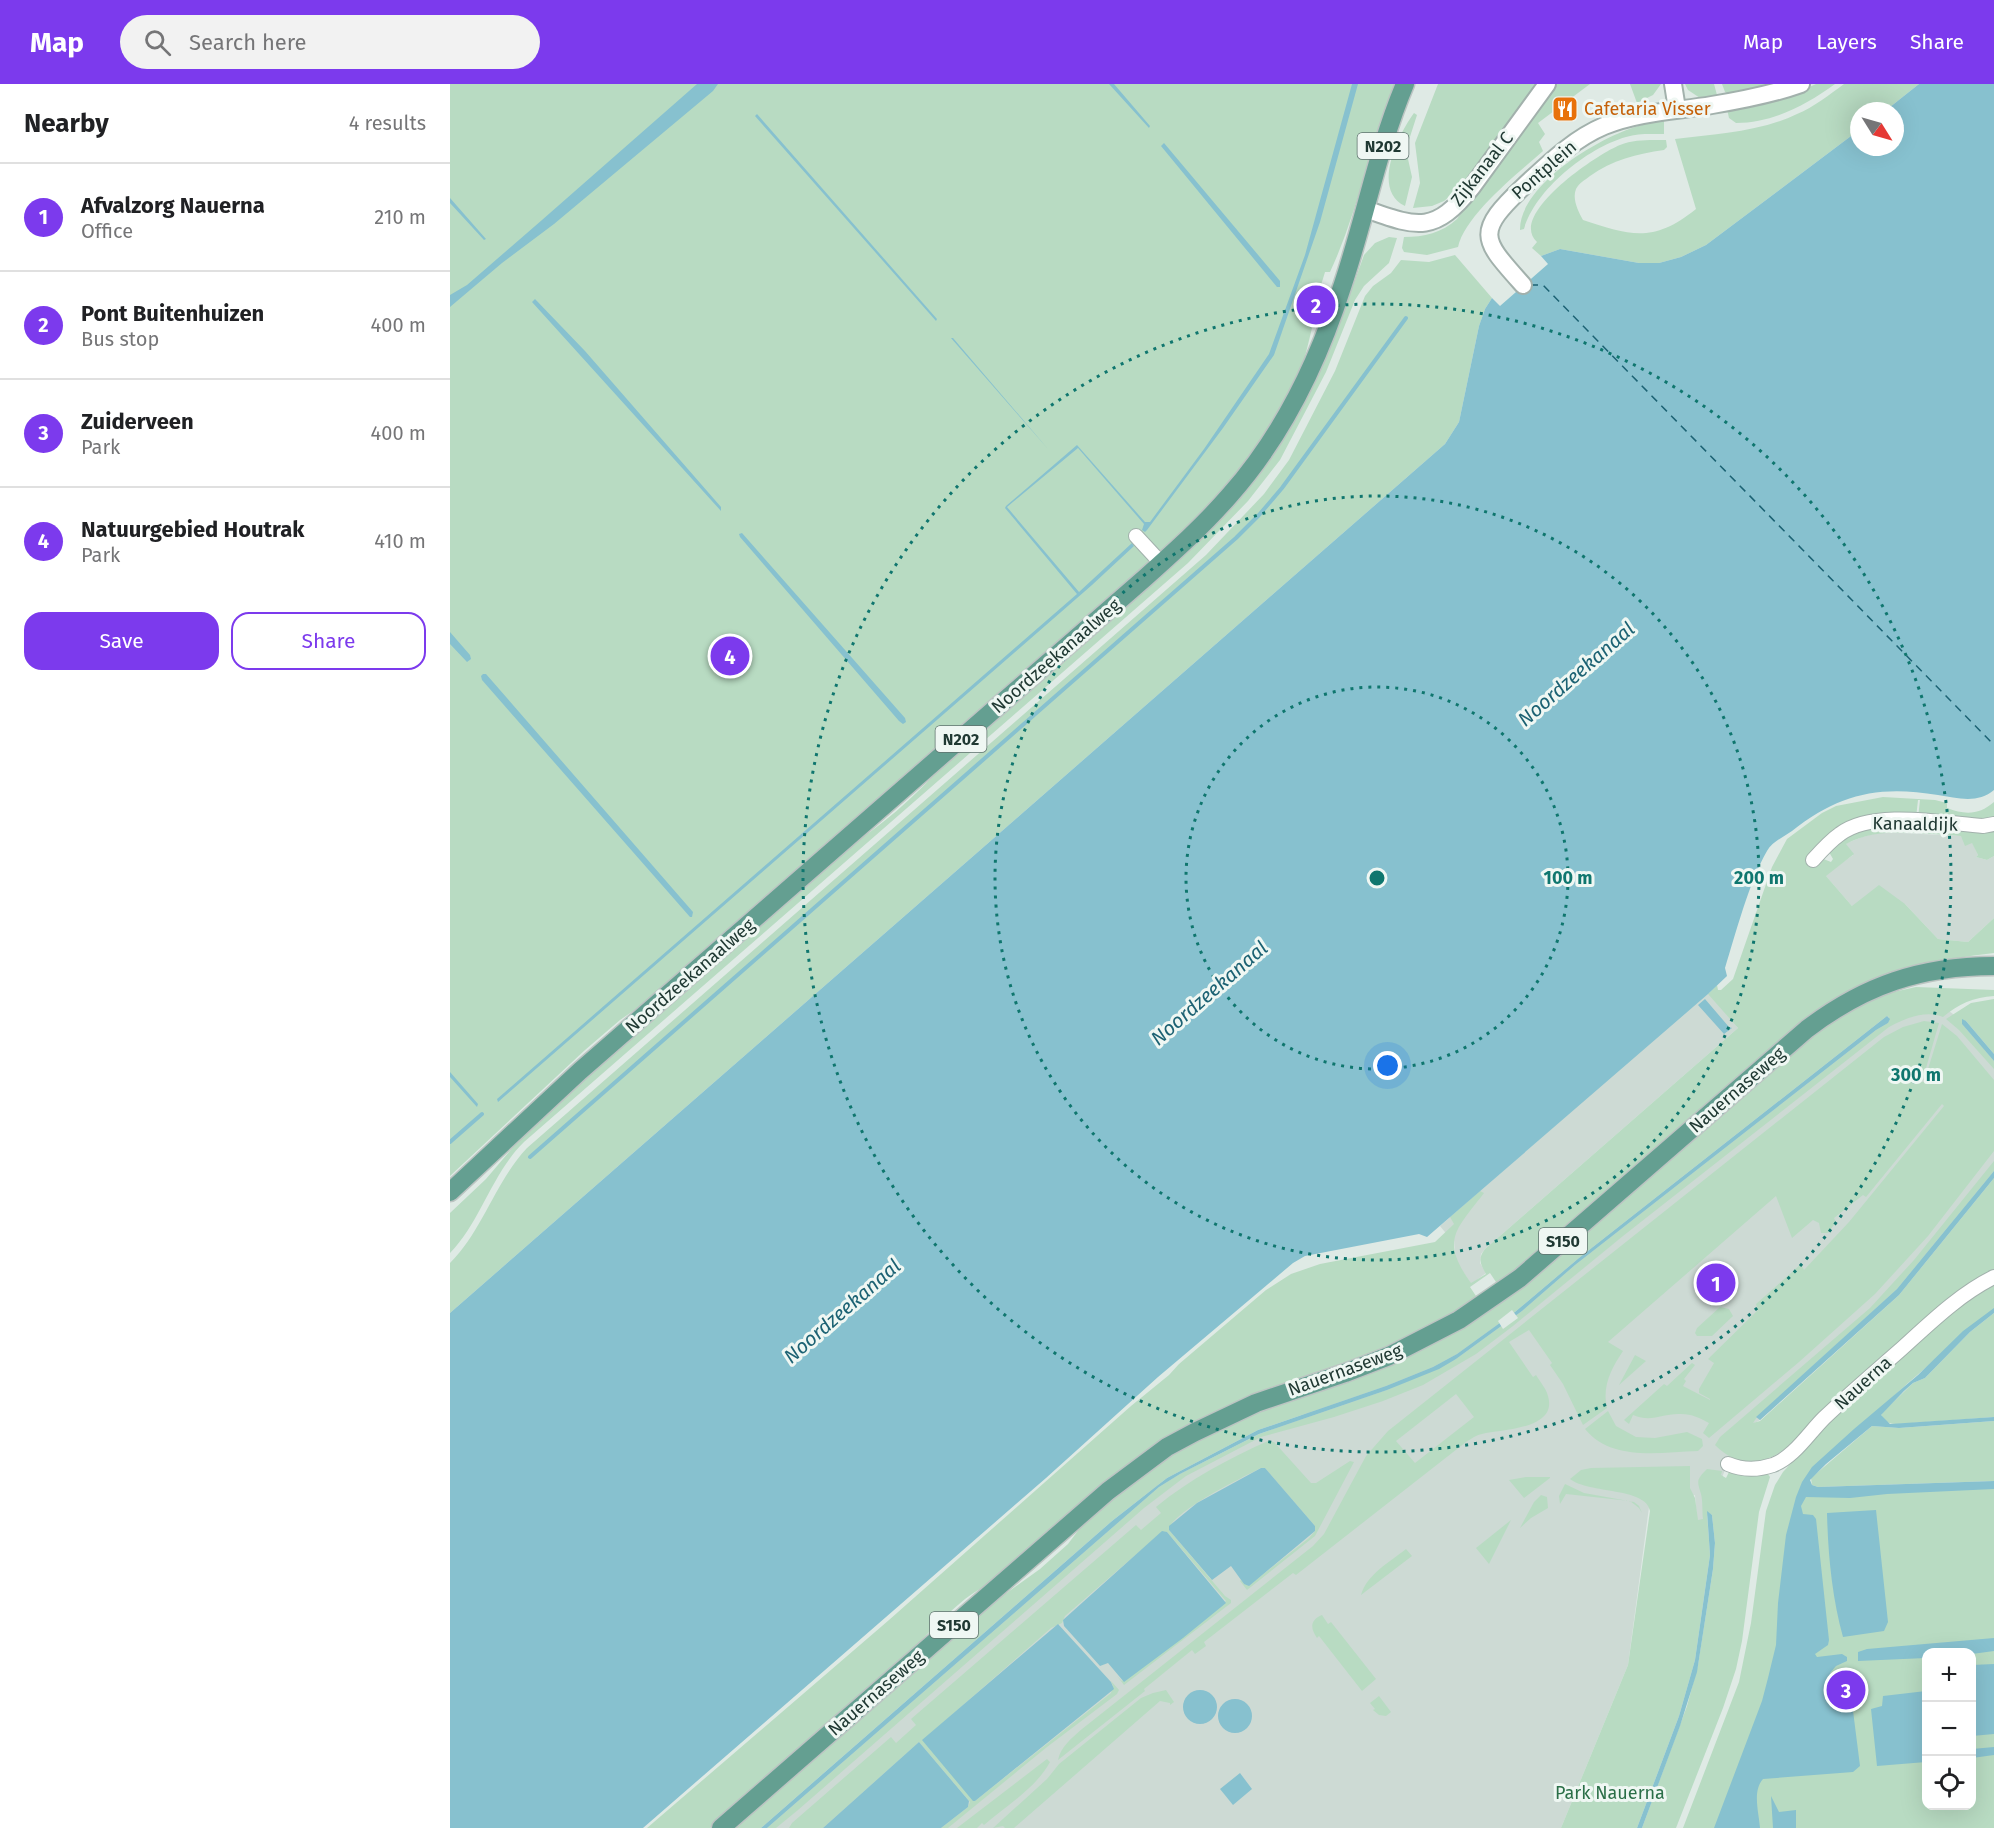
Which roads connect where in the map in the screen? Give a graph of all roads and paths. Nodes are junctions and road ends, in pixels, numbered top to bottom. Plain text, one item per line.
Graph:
1 (1405, 84) edge
2 (1547, 84) edge
3 (1673, 84) edge
4 (1801, 84) edge
5 (1677, 109) junction
6 (1365, 209) junction
7 (1523, 285) dead end
8 (1136, 536) dead end
9 (1161, 563) junction
10 (1994, 824) edge
11 (1813, 860) dead end
12 (1994, 966) edge
13 (450, 1192) edge
14 (1994, 1277) edge
15 (1728, 1464) dead end
16 (722, 1828) edge

1 - 6 main road, N202
2 - 6 street, Zijkanaal C
3 - 5 street
4 - 5 street
5 - 7 street, Pontplein
6 - 9 main road, Noordzeekanaalweg / N202
8 - 9 street
9 - 13 main road, Noordzeekanaalweg / N202
10 - 11 street, Kanaaldijk
12 - 16 main road, Nauernaseweg / S150
14 - 15 street, Nauerna

